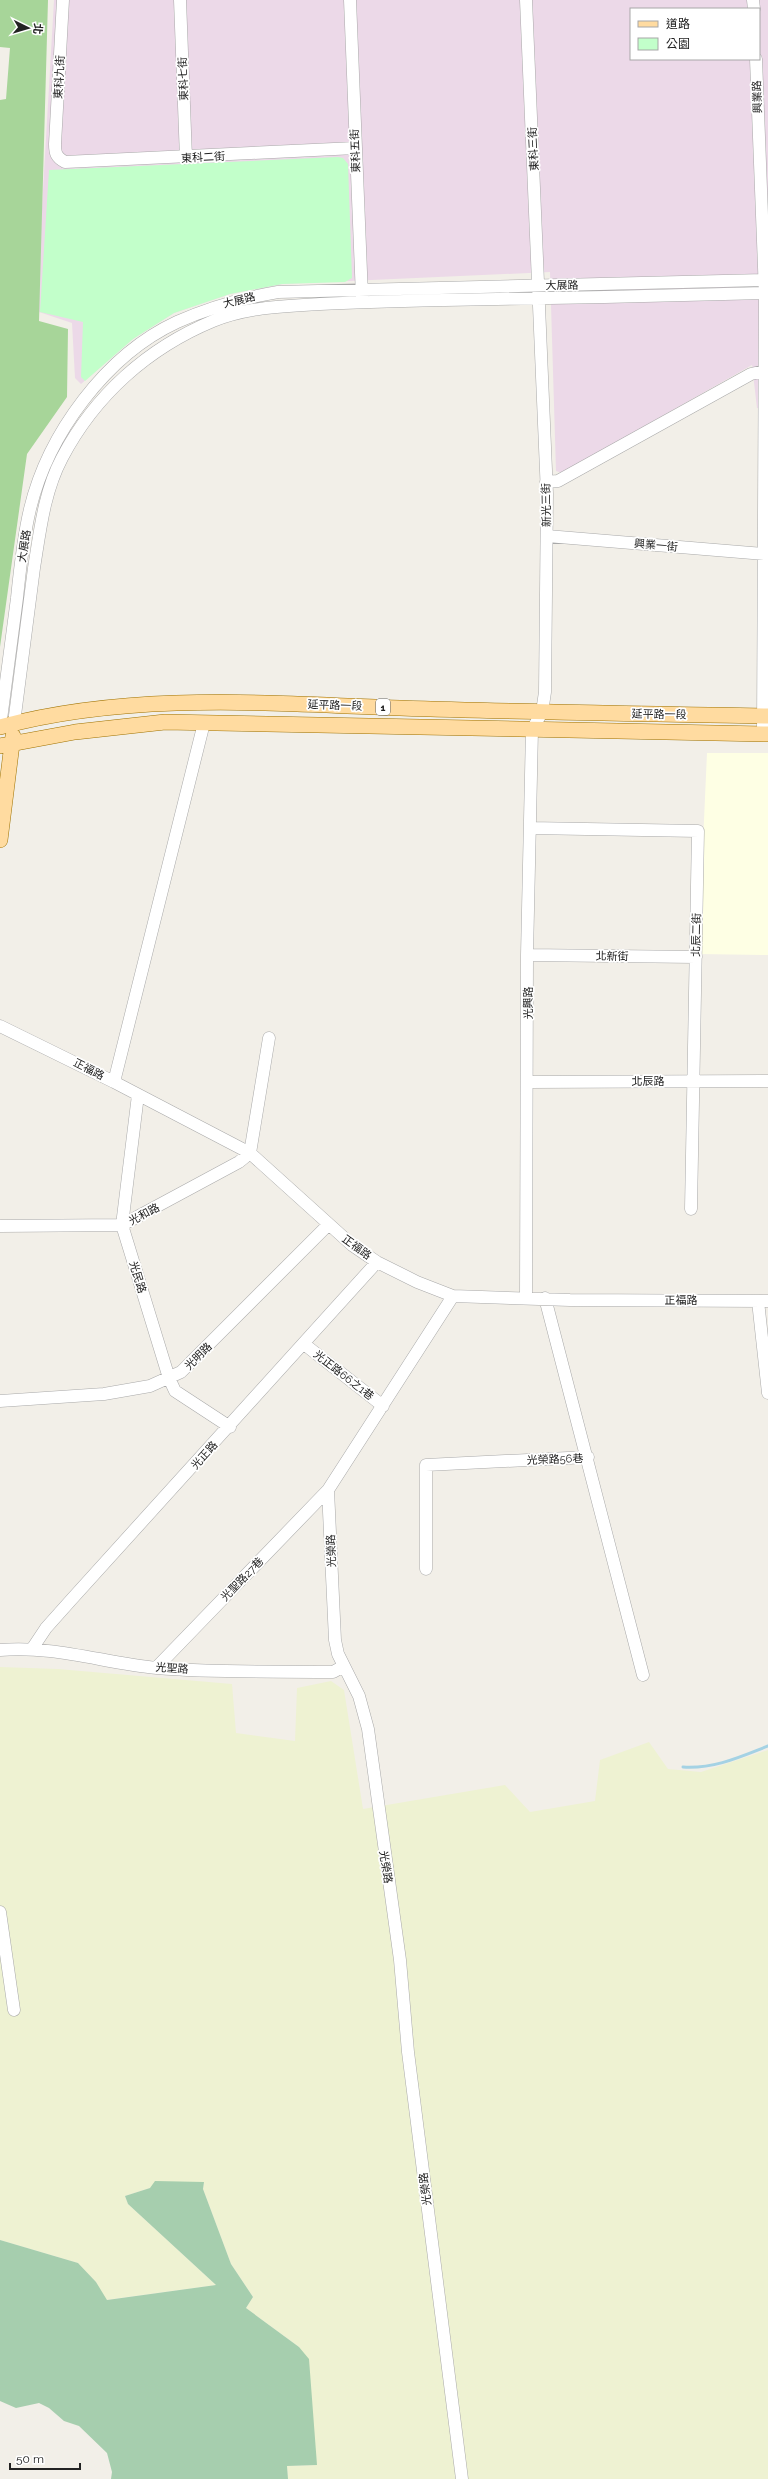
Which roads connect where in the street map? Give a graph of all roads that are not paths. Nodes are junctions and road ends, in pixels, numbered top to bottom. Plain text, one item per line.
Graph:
1 (63, 0) edge
2 (180, 0) edge
3 (350, 0) edge
4 (526, 0) edge
5 (756, 60) edge
6 (355, 148) junction
7 (55, 154) joint
8 (186, 158) junction
9 (767, 280) edge
10 (539, 285) junction
11 (362, 290) junction
12 (767, 293) edge
13 (540, 298) junction
14 (362, 302) junction
15 (764, 371) junction
16 (546, 482) junction
17 (547, 536) junction
18 (765, 554) junction
19 (291, 704) junction
20 (411, 708) junction
21 (542, 712) junction
22 (766, 716) edge
23 (204, 723) junction
24 (4, 726) edge
25 (291, 726) junction
26 (410, 728) junction
27 (532, 730) junction
28 (766, 734) edge
29 (6, 745) edge
30 (530, 828) junction
31 (0, 840) edge
32 (527, 955) junction
33 (696, 957) junction
34 (0, 1026) edge
35 (269, 1038) dead end
36 (694, 1080) junction
37 (768, 1081) edge
38 (114, 1082) junction
39 (528, 1082) junction
40 (138, 1095) junction
41 (250, 1153) junction
42 (691, 1209) dead end
43 (122, 1225) junction
44 (328, 1225) junction
45 (0, 1226) edge
46 (377, 1262) junction
47 (454, 1296) junction
48 (526, 1297) junction
49 (545, 1298) junction
50 (763, 1301) edge
51 (304, 1344) junction
52 (168, 1378) junction
53 (768, 1394) edge
54 (0, 1401) edge
55 (383, 1406) junction
56 (230, 1427) junction
57 (588, 1457) junction
58 (328, 1490) junction
59 (426, 1569) dead end
60 (0, 1650) edge
61 (32, 1650) junction
62 (344, 1666) junction
63 (156, 1668) junction
64 (643, 1675) dead end
65 (0, 1912) edge
66 (14, 2010) dead end
67 (462, 2479) edge

1 - 7 street, 東科九街
2 - 8 street, 東科七街
3 - 6 street, 東科五街
4 - 10 street, 東科三街
5 - 9 street, 興業路
6 - 8 street, 東科二街
6 - 11 street, 東科五街
7 - 8 street, 東科二街
9 - 10 street, 大展路
9 - 12 street, 興業路
10 - 11 street, 大展路
10 - 13 street, 東科三街
11 - 14 street, 東科五街
11 - 24 street, 大展路
12 - 13 street, 大展路
12 - 15 street, 興業路
13 - 14 street, 大展路
13 - 16 street, 新光三街
14 - 24 street, 大展路
15 - 16 street
15 - 18 street, 興業路
16 - 17 street, 新光三街
17 - 18 street, 興業一街
17 - 21 street, 新光三街
18 - 22 street, 興業路
19 - 20 main road, 延平路一段 / 1
19 - 24 main road, 延平路一段 / 1
19 - 25 main road
20 - 21 main road, 延平路一段 / 1
20 - 26 main road
21 - 22 main road, 延平路一段 / 1
21 - 27 street, 光興路
22 - 28 street, 興業路
23 - 25 main road, 延平路一段 / 1
23 - 29 main road, 延平路一段 / 1
23 - 38 street
24 - 29 main road
25 - 26 main road, 延平路一段 / 1
26 - 27 main road, 延平路一段 / 1
27 - 28 main road, 延平路一段 / 1
27 - 30 street, 光興路
29 - 31 main road
30 - 32 street, 光興路
30 - 33 street, 北辰二街
32 - 33 street, 北新街
32 - 39 street, 光興路
33 - 36 street, 北辰二街
34 - 38 street, 正福路
35 - 41 street
36 - 37 street, 北辰路
36 - 39 street, 北辰路
36 - 42 street, 北辰二街
38 - 40 street, 正福路
39 - 48 street, 光興路
40 - 41 street, 正福路
40 - 43 street, 光民路
41 - 43 street, 光和路
41 - 44 street, 正福路
43 - 45 street, 光和路
43 - 52 street, 光民路
44 - 46 street, 正福路
44 - 52 street, 光明路
46 - 47 street, 正福路
46 - 51 street, 光正路
47 - 48 street, 正福路
47 - 55 street
48 - 49 street, 正福路
49 - 50 street, 正福路
49 - 57 street
50 - 53 street
51 - 55 street, 光正路66之1巷
51 - 56 street, 光正路
52 - 54 street, 光明路
52 - 56 street, 光民路
55 - 58 street
56 - 61 street, 光正路
57 - 59 street, 光榮路56巷
57 - 64 street, 光榮路56巷
58 - 62 street, 光榮路
58 - 63 street, 光聖路27巷
60 - 61 street, 光聖路
61 - 63 street, 光聖路
62 - 63 street, 光聖路
62 - 67 street, 光榮路
65 - 66 street

